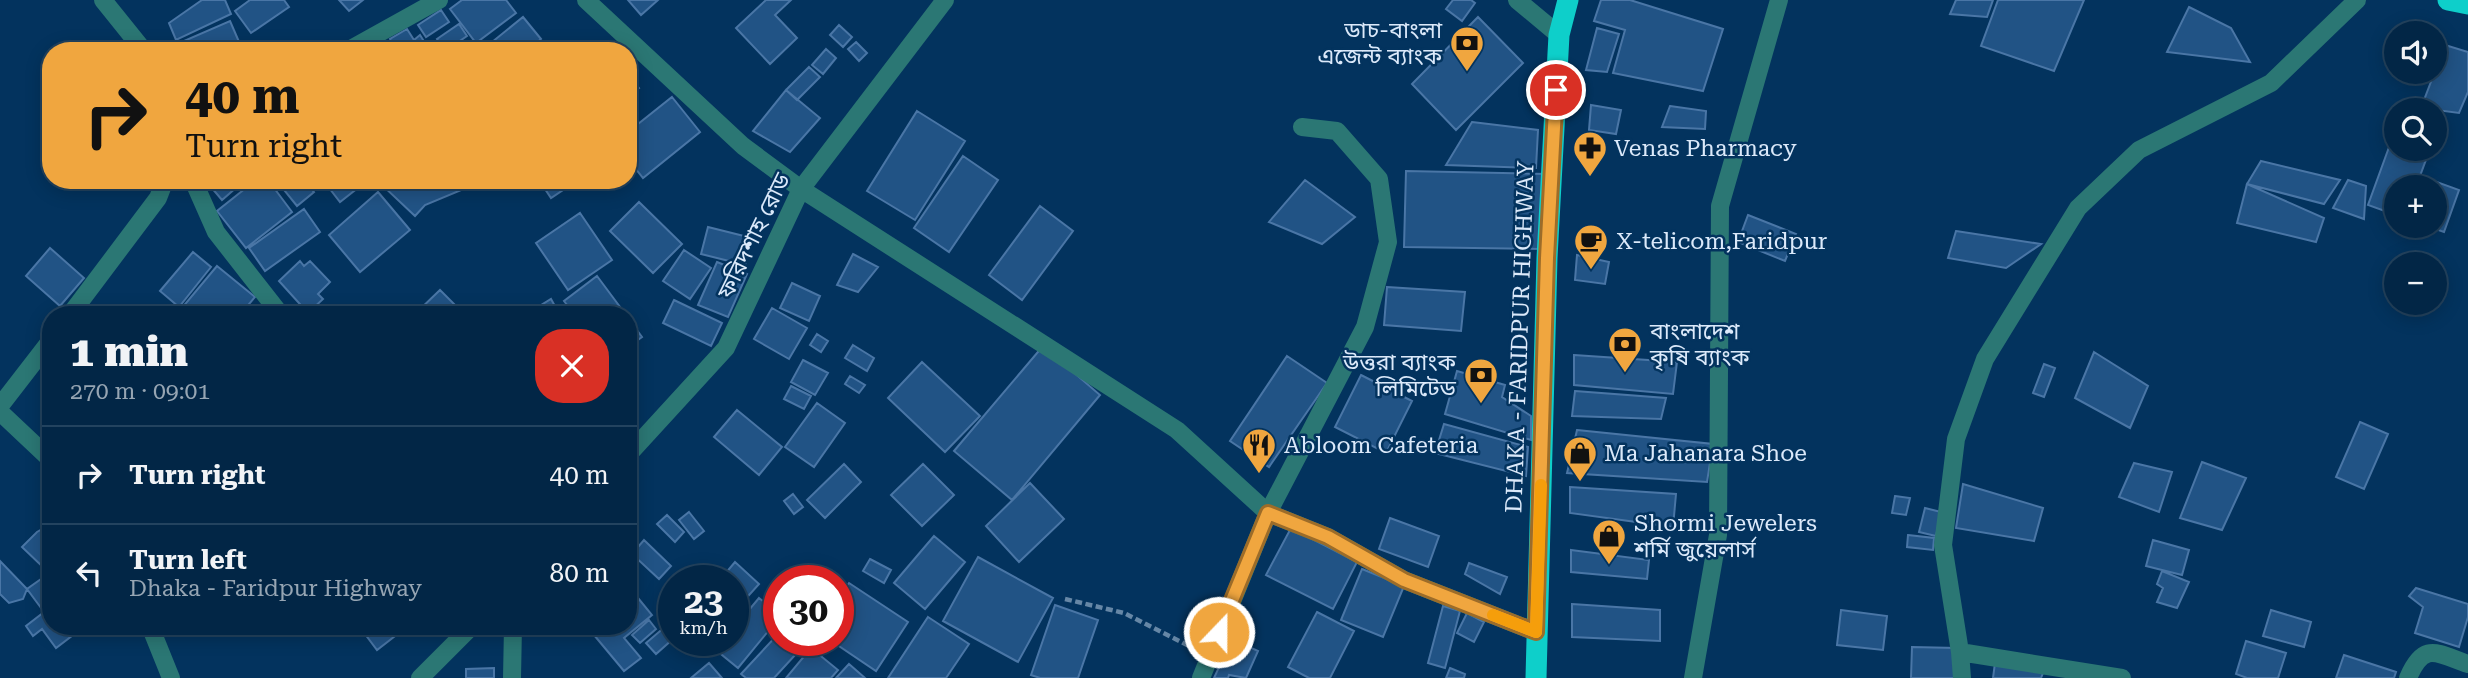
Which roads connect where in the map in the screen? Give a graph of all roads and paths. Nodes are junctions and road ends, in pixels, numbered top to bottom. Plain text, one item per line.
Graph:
1 (103, 0) edge
2 (439, 0) edge
3 (586, 0) edge
4 (945, 0) edge
5 (1517, 0) edge
6 (1568, 0) edge
7 (1779, 0) edge
8 (2357, 0) edge
9 (2448, 0) edge
10 (2468, 4) edge
11 (1559, 35) junction
12 (137, 42) edge
13 (362, 42) edge
14 (631, 42) edge
15 (637, 47) edge
16 (1302, 127) dead end
17 (162, 189) edge
18 (197, 189) edge
19 (801, 189) junction
20 (77, 306) edge
21 (274, 306) edge
22 (42, 352) edge
23 (0, 406) edge
24 (0, 412) edge
25 (637, 445) edge
26 (42, 452) edge
27 (1268, 513) junction
28 (1065, 599) dead end
29 (1536, 632) junction
30 (154, 635) edge
31 (463, 635) edge
32 (513, 635) edge
33 (1960, 652) junction
34 (1210, 656) junction
35 (2468, 664) edge
36 (171, 678) edge
37 (420, 678) edge
38 (512, 678) edge
39 (1201, 678) edge
40 (1536, 678) edge
41 (1693, 678) edge
42 (1962, 678) edge
43 (2122, 678) edge
44 (2408, 678) edge

1 - 12 street
2 - 13 street
3 - 14 street
4 - 19 street, ফরিদশাহ রোড
5 - 11 street
6 - 11 highway, DHAKA - FARIDPUR HIGHWAY
7 - 41 street
8 - 33 street
9 - 10 highway
11 - 29 highway, DHAKA - FARIDPUR HIGHWAY
15 - 19 street
16 - 27 street
17 - 20 street
18 - 21 street
19 - 25 street, ফরিদশাহ রোড
19 - 27 street
22 - 23 street
24 - 26 street
27 - 29 street
27 - 34 street
28 - 34 path
29 - 40 highway, DHAKA - FARIDPUR HIGHWAY
30 - 36 street
31 - 37 street
32 - 38 street
33 - 42 street
33 - 43 street
34 - 39 street
35 - 44 street

